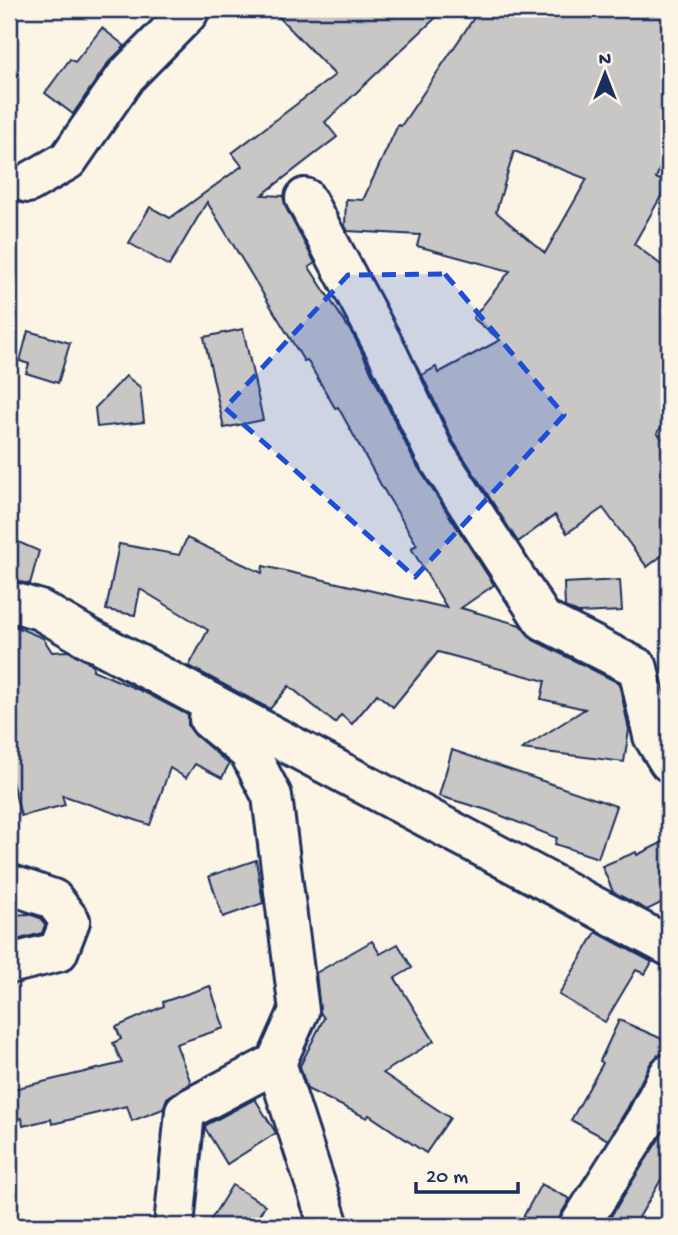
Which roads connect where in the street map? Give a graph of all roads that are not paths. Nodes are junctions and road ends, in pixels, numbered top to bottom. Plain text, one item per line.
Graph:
1 (188, 9) edge
2 (28, 183) dead end
3 (305, 198) dead end
4 (9, 601) edge
5 (149, 668) junction
6 (669, 762) edge
7 (9, 884) edge
8 (669, 946) edge
9 (9, 964) edge
10 (276, 1063) junction
11 (669, 1074) edge
12 (174, 1226) edge
13 (329, 1226) edge
14 (579, 1226) edge

1 - 2 street
3 - 6 street
4 - 5 street
5 - 8 street
5 - 10 street
7 - 9 street
10 - 12 street
10 - 13 street
11 - 14 street

